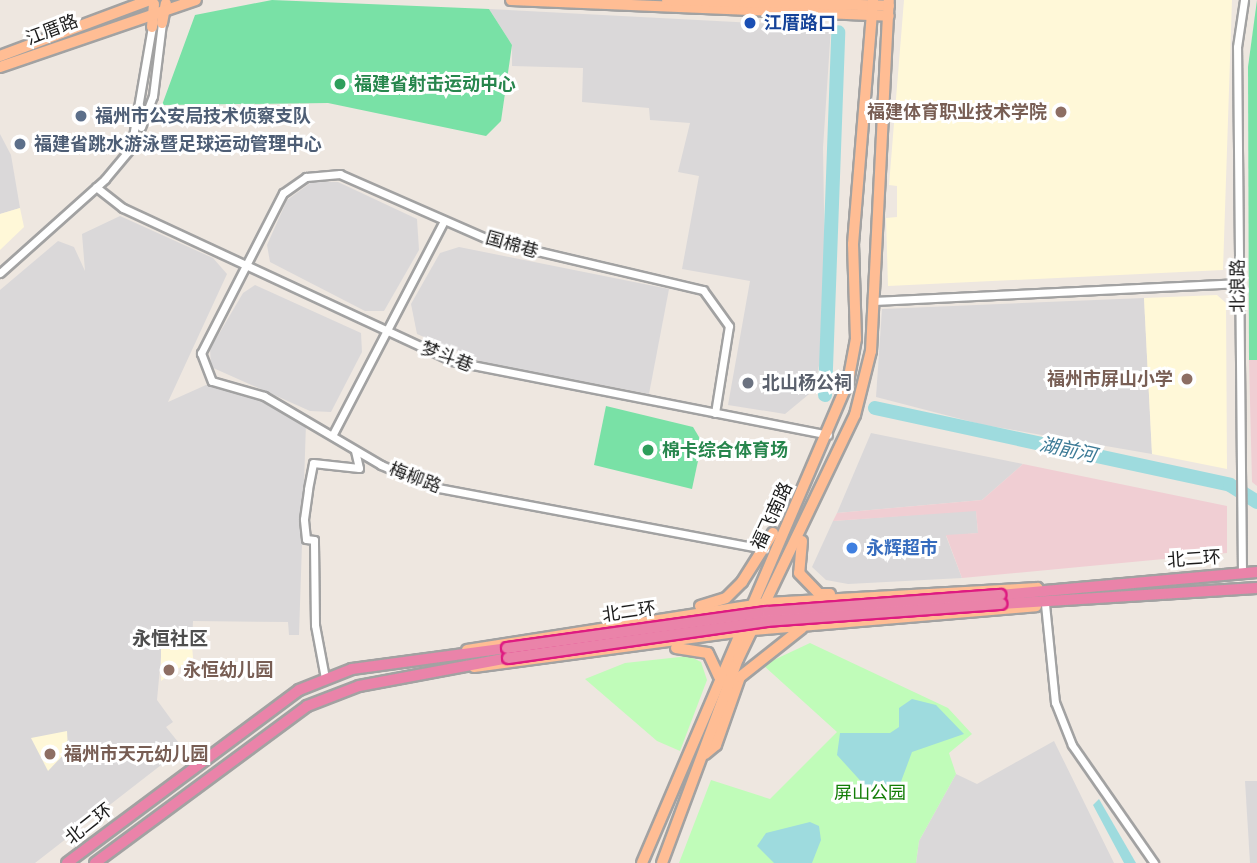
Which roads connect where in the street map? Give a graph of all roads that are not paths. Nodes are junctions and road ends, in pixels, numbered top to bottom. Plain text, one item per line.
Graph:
1 (196, 0) edge
2 (511, 0) edge
3 (667, 0) edge
4 (1244, 0) edge
5 (152, 3) edge
6 (166, 3) edge
7 (873, 7) edge
8 (889, 7) edge
9 (157, 25) junction
10 (0, 56) edge
11 (0, 67) edge
12 (96, 187) junction
13 (444, 221) junction
14 (245, 263) junction
15 (0, 273) edge
16 (1238, 284) junction
17 (871, 301) junction
18 (385, 331) junction
19 (715, 413) junction
20 (332, 434) junction
21 (828, 436) junction
22 (355, 449) junction
23 (806, 525) junction
24 (766, 550) junction
25 (1257, 572) edge
26 (1242, 573) junction
27 (1046, 588) junction
28 (1257, 588) edge
29 (890, 596) junction
30 (846, 598) junction
31 (1001, 599) junction
32 (1061, 602) junction
33 (767, 603) junction
34 (1045, 604) junction
35 (681, 612) junction
36 (639, 619) junction
37 (848, 623) junction
38 (808, 625) junction
39 (753, 630) junction
40 (738, 631) junction
41 (644, 646) junction
42 (459, 652) junction
43 (507, 653) junction
44 (589, 655) junction
45 (467, 667) junction
46 (719, 677) junction
47 (325, 678) junction
48 (704, 754) junction
49 (67, 863) edge
50 (95, 863) edge
51 (642, 863) edge
52 (662, 863) edge
53 (1154, 863) edge

1 - 6 main road, 江厝路
2 - 7 main road
3 - 7 main road
4 - 16 street, 北浪路
5 - 6 main road, 江厝路
5 - 9 main road
5 - 10 main road, 江厝路
5 - 11 main road, 江厝路
6 - 9 main road
7 - 8 main road
7 - 21 main road, 福飞南路
8 - 17 main road, 福飞南路
9 - 12 street
12 - 14 street, 梦斗巷
12 - 15 street
13 - 14 street, 国棉巷
13 - 18 street
13 - 19 street, 国棉巷
14 - 18 street, 梦斗巷
14 - 20 street, 梅柳路
16 - 17 street
16 - 26 street, 北浪路
17 - 23 main road, 福飞南路
18 - 19 street, 梦斗巷
18 - 20 street
19 - 21 street, 梦斗巷
20 - 22 street, 梅柳路
21 - 24 main road
21 - 40 main road, 福飞南路
22 - 24 street, 梅柳路
22 - 47 street
23 - 29 main road
23 - 33 main road, 福飞南路
24 - 35 main road
25 - 26 highway, 北二环
26 - 27 highway, 北二环
27 - 29 main road
27 - 31 highway, 北二环
28 - 32 highway, 北二环
29 - 30 main road
30 - 33 main road
30 - 37 main road
31 - 32 highway, 北二环
31 - 43 highway, 北二环, bridge
32 - 34 main road
33 - 35 main road
33 - 39 main road, 福飞南路
34 - 37 main road
34 - 53 street
35 - 36 main road
36 - 41 main road
36 - 42 main road
37 - 38 main road
38 - 39 main road
38 - 48 main road
39 - 40 main road
39 - 48 main road, 福飞南路
40 - 41 main road
40 - 46 main road, 福飞南路
41 - 44 main road
42 - 43 highway, 北二环
42 - 47 highway, 北二环
43 - 45 highway, 北二环
44 - 45 main road
44 - 46 main road
45 - 50 highway, 北二环
46 - 51 main road, 福飞南路
47 - 49 highway, 北二环
48 - 52 main road, 福飞南路

